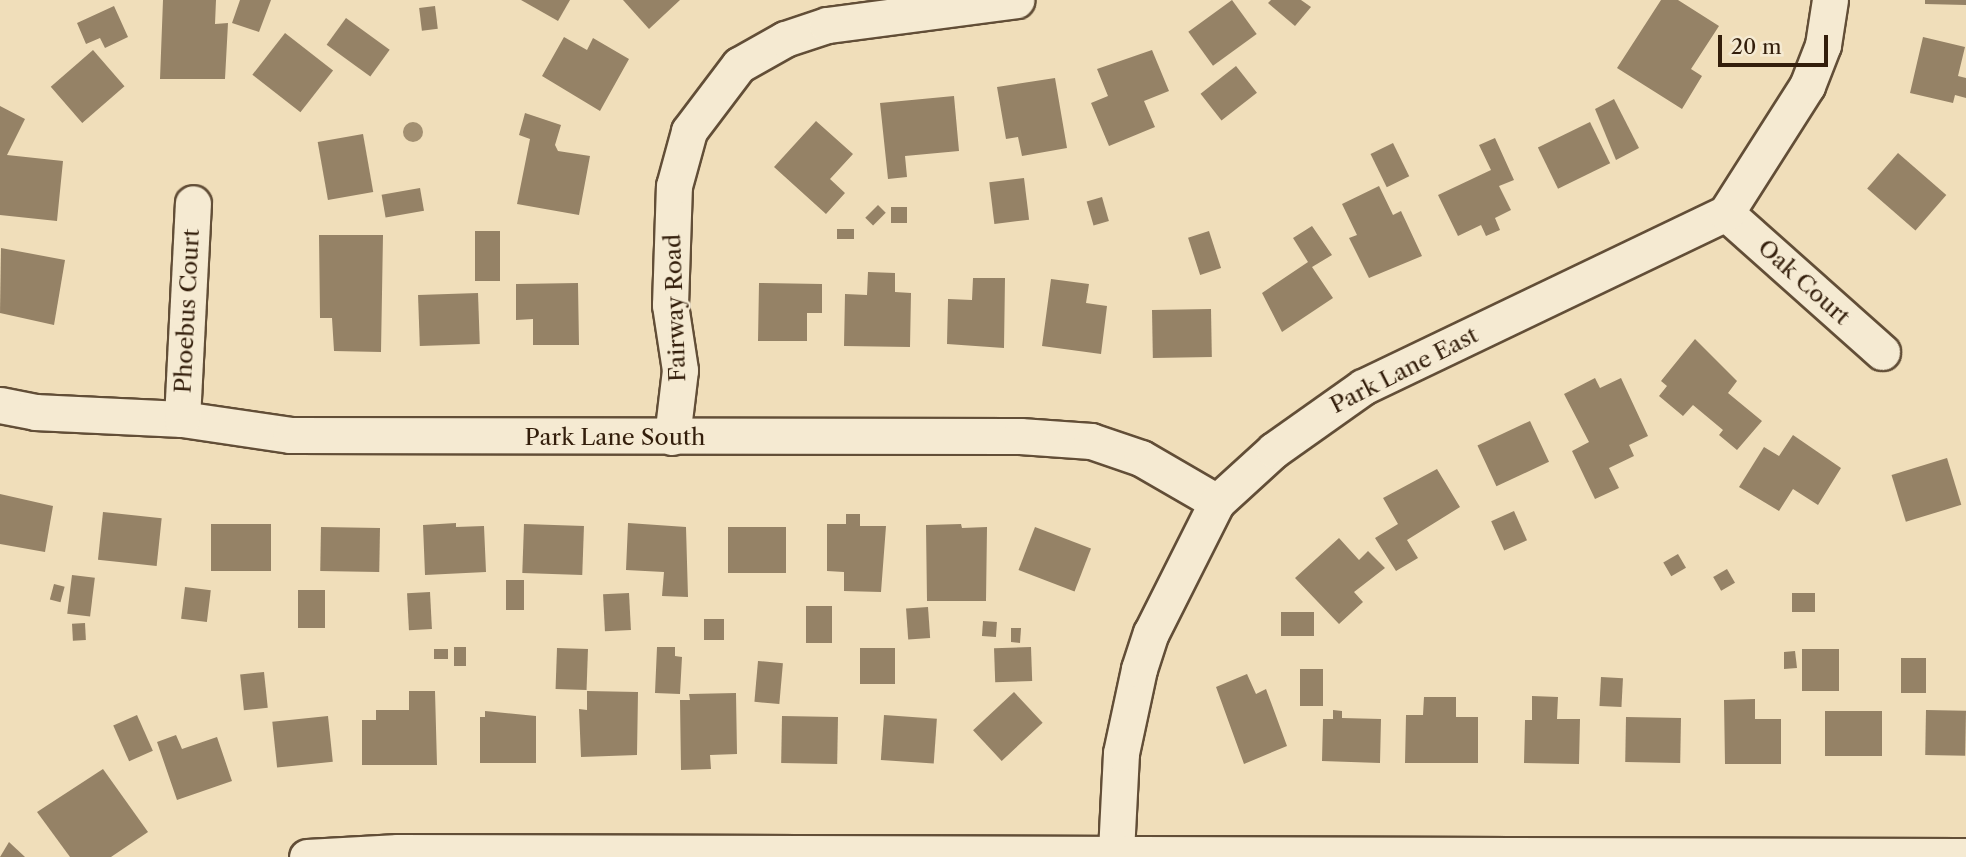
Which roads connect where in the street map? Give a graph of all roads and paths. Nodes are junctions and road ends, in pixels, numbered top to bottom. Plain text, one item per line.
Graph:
1 (1016, 0) edge
2 (1830, 0) edge
3 (193, 203) dead end
4 (1726, 213) junction
5 (1882, 352) dead end
6 (0, 405) edge
7 (182, 419) junction
8 (673, 438) junction
9 (1217, 502) junction
10 (1116, 852) junction
11 (1353, 856) edge
12 (1966, 856) edge
13 (307, 857) edge

1 - 8 street, Fairway Road
2 - 4 street
3 - 7 street, Phoebus Court
4 - 5 street, Oak Court
4 - 9 street, Park Lane East
6 - 7 street, Park Lane South
7 - 8 street, Park Lane South
8 - 9 street, Park Lane South
9 - 10 street, Park Lane East
10 - 11 street
10 - 13 street
11 - 12 street

